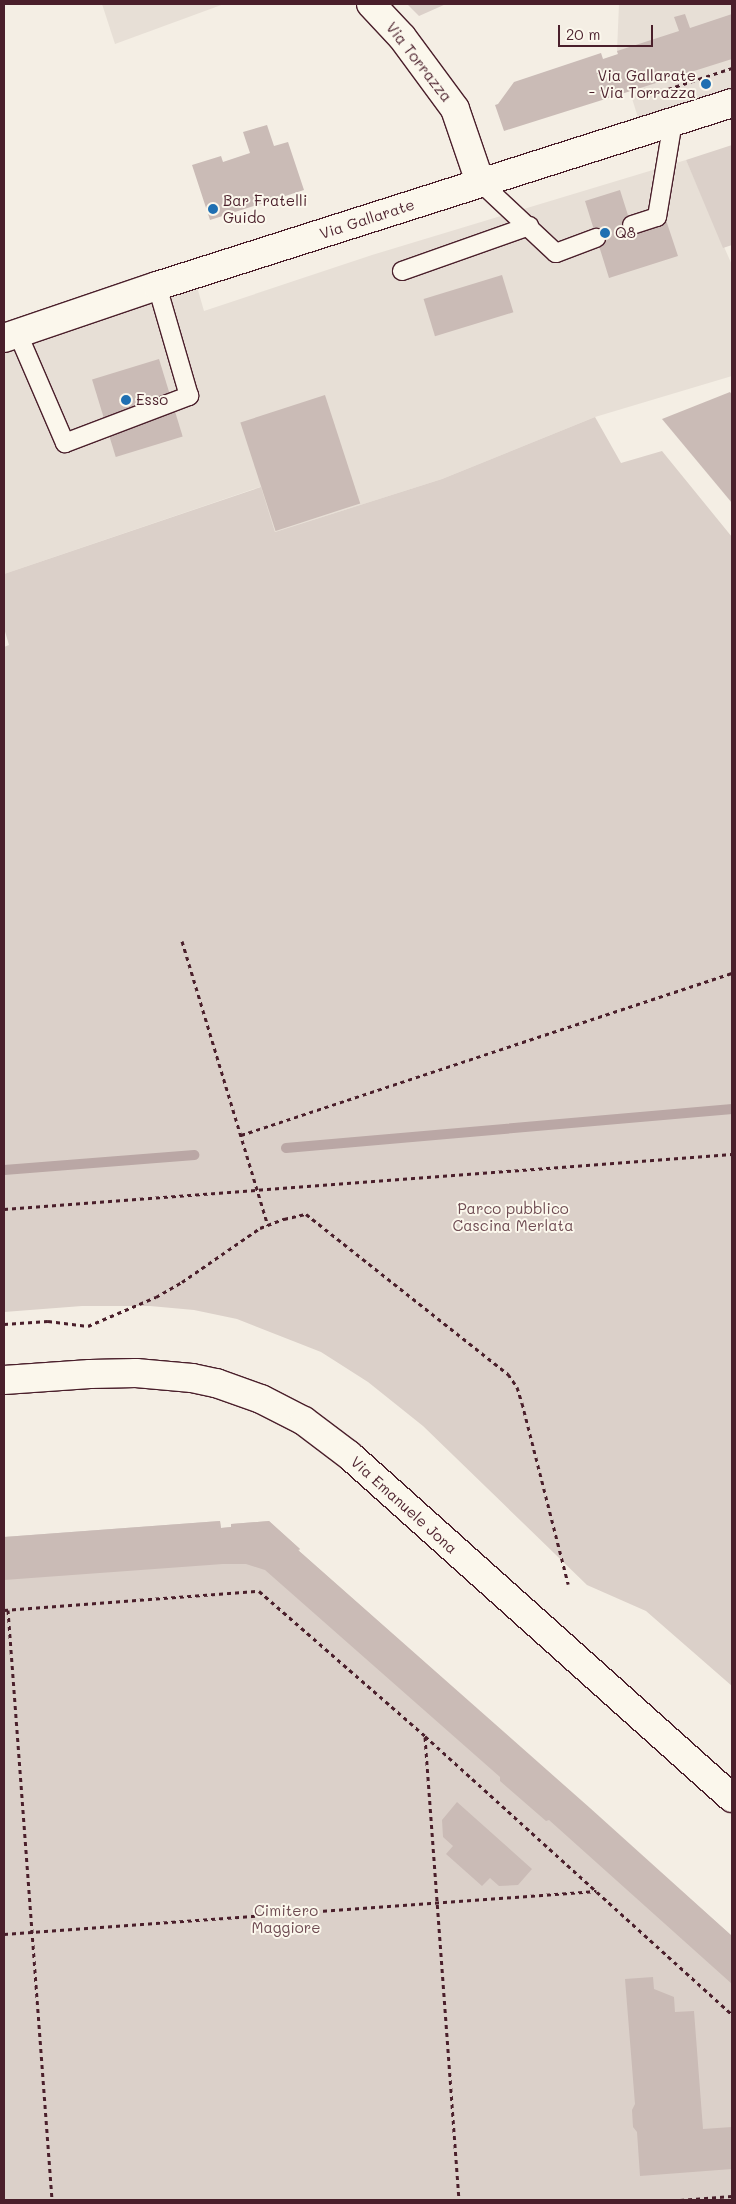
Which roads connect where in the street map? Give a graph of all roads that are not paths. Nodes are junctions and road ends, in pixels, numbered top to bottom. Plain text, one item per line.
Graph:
1 (371, 4) edge
2 (732, 103) edge
3 (673, 121) junction
4 (480, 182) junction
5 (632, 225) dead end
6 (529, 226) junction
7 (596, 238) dead end
8 (402, 271) dead end
9 (156, 286) junction
10 (11, 336) edge
11 (4, 1380) edge
12 (732, 1798) edge

1 - 4 street, Via Torrazza
2 - 3 street, Via Gallarate
3 - 4 street, Via Gallarate
3 - 5 lane
4 - 6 lane
4 - 9 street, Via Gallarate
6 - 7 lane
6 - 8 lane
9 - 10 street, Via Gallarate
9 - 10 lane
11 - 12 street, Via Emanuele Jona

